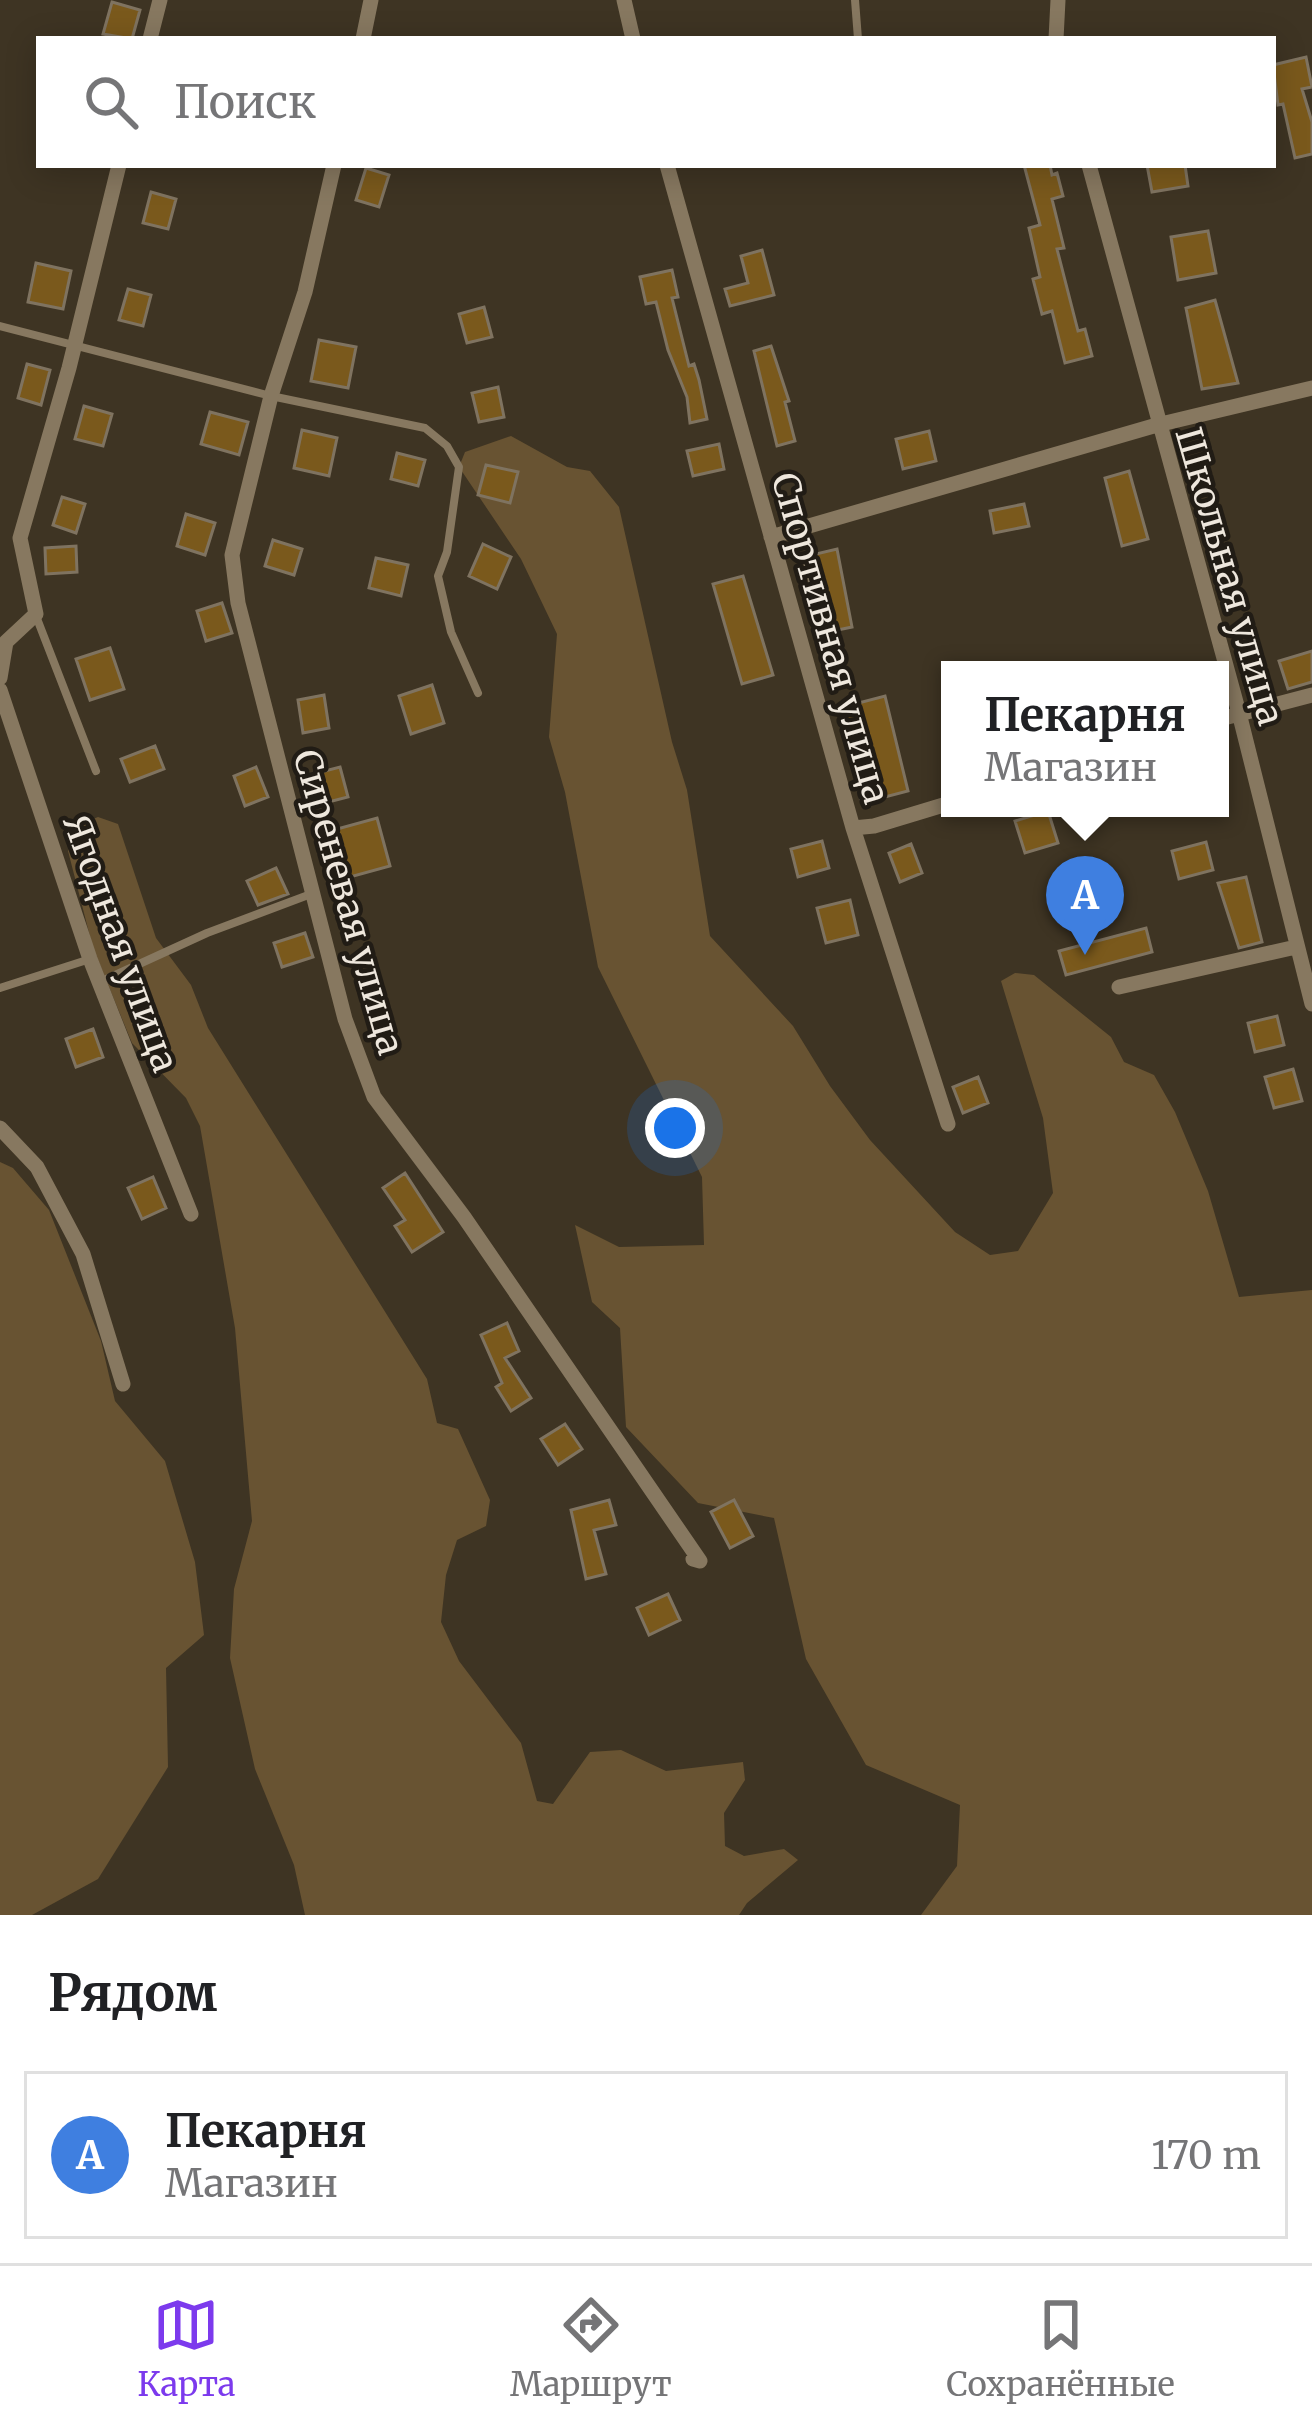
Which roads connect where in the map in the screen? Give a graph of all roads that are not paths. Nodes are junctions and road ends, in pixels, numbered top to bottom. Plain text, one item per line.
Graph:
1 (160, 0) edge
2 (371, 0) edge
3 (625, 0) edge
4 (855, 0) edge
5 (1058, 0) edge
6 (151, 36) edge
7 (364, 36) edge
8 (632, 36) edge
9 (857, 36) edge
10 (1057, 36) edge
11 (118, 168) edge
12 (333, 168) edge
13 (668, 168) edge
14 (1090, 168) edge
15 (0, 326) edge
16 (75, 346) junction
17 (1312, 388) edge
18 (271, 396) junction
19 (1157, 425) junction
20 (771, 537) junction
21 (36, 614) junction
22 (1223, 661) edge
23 (0, 678) edge
24 (1229, 681) edge
25 (0, 690) edge
26 (478, 692) dead end
27 (1312, 695) edge
28 (1238, 713) junction
29 (1229, 716) edge
30 (96, 771) dead end
31 (941, 806) edge
32 (853, 828) junction
33 (311, 894) junction
34 (1297, 947) junction
35 (90, 958) junction
36 (100, 982) junction
37 (1119, 987) dead end
38 (0, 988) edge
39 (1312, 1004) edge
40 (948, 1124) dead end
41 (0, 1128) edge
42 (191, 1214) dead end
43 (123, 1384) dead end
44 (693, 1559) dead end

1 - 6 street
2 - 7 street
3 - 8 street
4 - 9 lane
5 - 10 street
11 - 16 street
12 - 18 street, Сиреневая улица
13 - 20 street, Спортивная улица
14 - 19 street, Школьная улица
15 - 16 lane
16 - 18 lane
16 - 21 street
17 - 19 street
18 - 26 lane
18 - 33 street, Сиреневая улица
19 - 20 street
19 - 22 street, Школьная улица
20 - 32 street, Спортивная улица
21 - 23 street
21 - 30 lane
24 - 28 street, Школьная улица
25 - 35 street, Ягодная улица
27 - 28 street
28 - 29 street
28 - 34 street, Школьная улица
31 - 32 street
32 - 40 street, Спортивная улица
33 - 36 lane
33 - 44 street, Сиреневая улица
34 - 37 street
34 - 39 street, Школьная улица
35 - 36 street, Ягодная улица
35 - 38 lane
36 - 42 street, Ягодная улица
41 - 43 street

